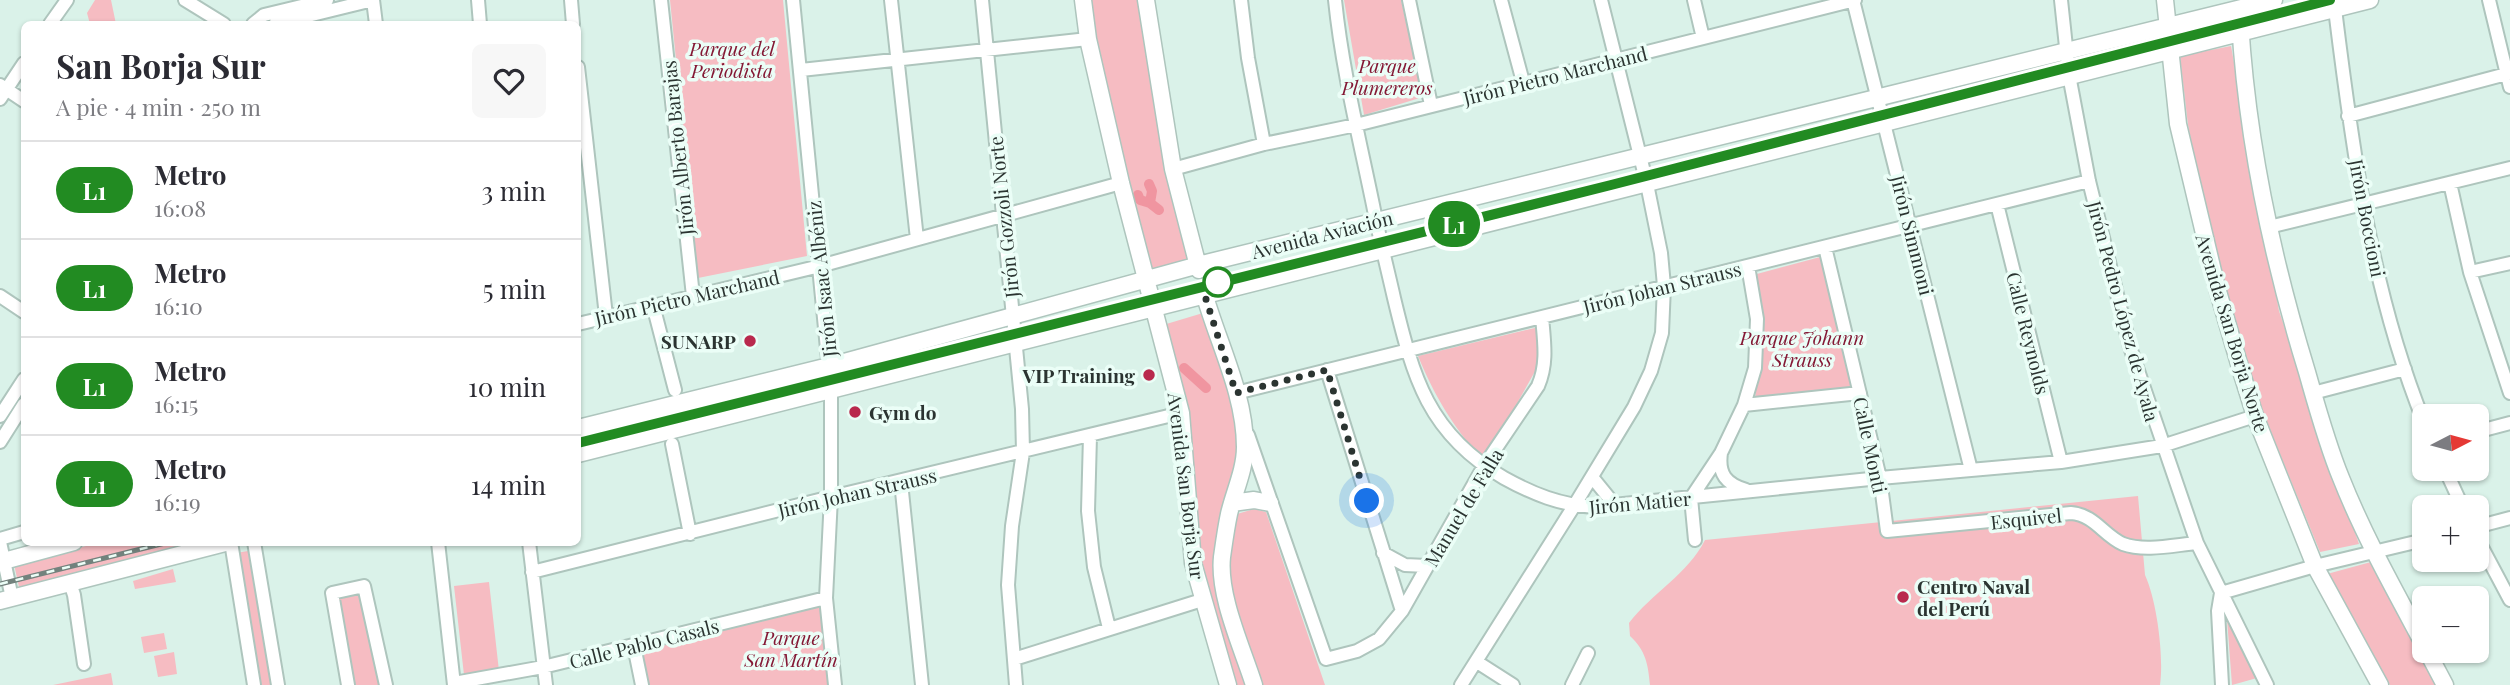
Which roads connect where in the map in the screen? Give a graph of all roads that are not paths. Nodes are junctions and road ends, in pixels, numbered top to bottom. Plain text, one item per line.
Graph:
1 (67, 0) edge
2 (185, 0) edge
3 (327, 0) edge
4 (373, 0) edge
5 (478, 0) edge
6 (571, 0) edge
7 (661, 0) edge
8 (793, 0) edge
9 (891, 0) edge
10 (982, 0) edge
11 (1083, 0) edge
12 (1146, 0) edge
13 (1241, 0) edge
14 (1335, 0) edge
15 (1409, 0) edge
16 (1501, 0) edge
17 (1601, 0) edge
18 (1694, 0) edge
19 (1790, 0) edge
20 (1854, 0) edge
21 (2061, 0) edge
22 (2165, 0) edge
23 (2274, 0) edge
24 (2370, 0) edge
25 (2489, 0) edge
26 (2239, 4) edge
27 (2335, 9) junction
28 (1793, 15) junction
29 (52, 21) edge
30 (219, 21) edge
31 (257, 21) edge
32 (287, 21) edge
33 (376, 21) edge
34 (480, 21) edge
35 (573, 21) edge
36 (2167, 26) junction
37 (2240, 33) junction
38 (1703, 38) junction
39 (1088, 39) junction
40 (2170, 49) junction
41 (987, 50) junction
42 (2066, 52) junction
43 (1616, 59) junction
44 (898, 60) junction
45 (21, 66) edge
46 (801, 69) junction
47 (2069, 75) junction
48 (2509, 78) edge
49 (1524, 82) junction
50 (2, 91) edge
51 (581, 94) edge
52 (1878, 97) junction
53 (21, 100) edge
54 (1431, 105) junction
55 (2348, 116) junction
56 (1884, 122) junction
57 (1356, 125) junction
58 (1264, 144) junction
59 (1640, 157) junction
60 (2510, 168) edge
61 (1173, 169) junction
62 (2089, 181) junction
63 (1121, 183) junction
64 (2450, 183) junction
65 (1647, 184) junction
66 (1997, 204) junction
67 (2364, 204) junction
68 (1001, 215) junction
69 (1376, 221) junction
70 (1911, 225) junction
71 (2269, 227) junction
72 (917, 239) junction
73 (1825, 247) junction
74 (1383, 251) junction
75 (2510, 262) edge
76 (820, 266) junction
77 (1748, 266) junction
78 (1198, 268) junction
79 (2470, 272) junction
80 (1147, 280) junction
81 (1664, 286) junction
82 (1205, 294) junction
83 (0, 296) edge
84 (693, 296) junction
85 (653, 305) junction
86 (1155, 309) junction
87 (21, 310) edge
88 (606, 316) junction
89 (1012, 317) junction
90 (1542, 317) junction
91 (581, 323) edge
92 (1016, 344) junction
93 (1407, 351) junction
94 (830, 366) junction
95 (2405, 369) junction
96 (1327, 370) junction
97 (21, 384) edge
98 (674, 390) dead end
99 (831, 390) junction
100 (1236, 393) junction
101 (1860, 393) junction
102 (2313, 393) junction
103 (2510, 393) edge
104 (2418, 404) edge
105 (1744, 405) junction
106 (21, 409) edge
107 (1240, 412) junction
108 (1181, 413) junction
109 (0, 416) edge
110 (2255, 416) junction
111 (2510, 423) edge
112 (581, 427) edge
113 (2489, 429) edge
114 (1090, 436) junction
115 (0, 442) edge
116 (672, 444) dead end
117 (2162, 446) junction
118 (1023, 452) junction
119 (581, 453) edge
120 (1721, 453) junction
121 (2061, 462) junction
122 (1484, 466) junction
123 (1972, 470) junction
124 (1592, 477) junction
125 (1880, 478) junction
126 (901, 482) junction
127 (1752, 491) junction
128 (831, 497) junction
129 (1691, 498) junction
130 (1232, 503) junction
131 (1270, 503) junction
132 (1614, 504) junction
133 (1574, 506) junction
134 (2510, 519) edge
135 (2489, 524) edge
136 (1887, 527) joint
137 (21, 531) edge
138 (690, 534) junction
139 (0, 540) edge
140 (1695, 540) dead end
141 (2197, 543) junction
142 (2412, 543) edge
143 (59, 546) edge
144 (214, 546) edge
145 (231, 546) edge
146 (255, 546) edge
147 (438, 546) edge
148 (529, 546) edge
149 (1383, 553) junction
150 (2375, 553) junction
151 (2489, 560) edge
152 (2, 561) edge
153 (1427, 566) junction
154 (2315, 566) junction
155 (532, 572) junction
156 (70, 583) junction
157 (2221, 593) junction
158 (825, 598) junction
159 (6, 600) edge
160 (1202, 600) junction
161 (2510, 600) edge
162 (1402, 611) junction
163 (2412, 622) edge
164 (1109, 628) junction
165 (634, 646) junction
166 (1588, 653) dead end
167 (1014, 659) junction
168 (1477, 662) junction
169 (2433, 663) edge
170 (84, 664) dead end
171 (543, 667) junction
172 (454, 684) edge
173 (1224, 684) edge
174 (2264, 684) edge
175 (254, 685) edge
176 (278, 685) edge
177 (348, 685) edge
178 (386, 685) edge
179 (547, 685) edge
180 (642, 685) edge
181 (835, 685) edge
182 (922, 685) edge
183 (1016, 685) edge
184 (1254, 685) edge
185 (1461, 685) edge
186 (1513, 685) edge
187 (1572, 685) edge
188 (2222, 685) edge
189 (2380, 685) edge
190 (2445, 685) edge

1 - 29 street
2 - 30 street
3 - 31 street
4 - 32 street
4 - 33 street
5 - 34 street
6 - 35 street
7 - 84 street, Jirón Alberto Barajas
8 - 46 street, Jirón Isaac Albéniz
9 - 44 street
10 - 41 street, Jirón Gozzoli Norte
11 - 39 main road, Avenida San Borja Sur
12 - 61 main road
13 - 58 street
14 - 57 street, Jirón Matier
15 - 54 street
16 - 49 street
17 - 43 street
18 - 38 street
19 - 28 street
20 - 28 street, Jirón Pietro Marchand
20 - 52 street, Jirón Simmoni
21 - 42 street, Jirón Pedro López de Ayala
22 - 36 main road, Avenida San Borja Norte
23 - 26 main road, Avenida Aviación
24 - 27 main road, Avenida Aviación
25 - 48 street
26 - 36 main road, Avenida Aviación
26 - 37 main road
27 - 37 main road, Avenida Aviación
27 - 55 street, Jirón Boccioni
28 - 38 street, Jirón Pietro Marchand
36 - 40 main road, Avenida San Borja Norte
36 - 42 main road, Avenida Aviación
37 - 40 main road, Avenida Aviación
37 - 71 main road
38 - 43 street, Jirón Pietro Marchand
39 - 41 street
39 - 63 main road, Avenida San Borja Sur
40 - 47 main road, Avenida Aviación
40 - 110 main road, Avenida San Borja Norte
41 - 44 street
41 - 68 street, Jirón Gozzoli Norte
42 - 47 street, Jirón Pedro López de Ayala
42 - 52 main road, Avenida Aviación
43 - 49 street, Jirón Pietro Marchand
43 - 59 street
44 - 46 street
44 - 72 street
45 - 50 street
46 - 76 street, Jirón Isaac Albéniz
47 - 56 main road, Avenida Aviación
47 - 62 street, Jirón Pedro López de Ayala
48 - 55 street
49 - 54 street, Jirón Pietro Marchand
50 - 53 street
51 - 88 street
52 - 56 street, Jirón Simmoni
52 - 59 main road, Avenida Aviación
54 - 57 street, Jirón Pietro Marchand
55 - 67 street, Jirón Boccioni
56 - 65 main road, Avenida Aviación
56 - 70 street, Jirón Simmoni
57 - 58 street, Jirón Pietro Marchand
57 - 69 street, Jirón Matier
58 - 61 street, Jirón Pietro Marchand
59 - 65 street
59 - 69 main road, Avenida Aviación
60 - 64 street
61 - 78 main road
62 - 66 street, Jirón Johan Strauss
62 - 117 street, Jirón Pedro López de Ayala
63 - 68 street, Jirón Pietro Marchand
63 - 80 main road, Avenida San Borja Sur
64 - 67 street
64 - 79 street
65 - 74 main road, Avenida Aviación
65 - 81 street
66 - 70 street, Jirón Johan Strauss
66 - 121 street, Calle Reynolds
67 - 71 street
67 - 95 street, Jirón Boccioni
68 - 72 street, Jirón Pietro Marchand
68 - 89 street, Jirón Gozzoli Norte
69 - 74 street, Jirón Matier
69 - 78 main road, Avenida Aviación
70 - 73 street, Jirón Johan Strauss
70 - 123 street, Jirón Simmoni
71 - 102 main road
72 - 76 street, Jirón Pietro Marchand
73 - 77 street, Jirón Johan Strauss
73 - 101 street, Calle Monti
74 - 82 main road, Avenida Aviación
74 - 93 street, Jirón Matier
75 - 79 street
76 - 84 street, Jirón Pietro Marchand
76 - 94 street, Jirón Isaac Albéniz
77 - 81 street, Jirón Johan Strauss
77 - 105 street
78 - 80 main road, Avenida Aviación
79 - 103 street
80 - 86 main road, Avenida San Borja Sur
80 - 89 main road, Avenida Aviación
81 - 90 street, Jirón Johan Strauss
81 - 124 street
82 - 86 main road, Avenida Aviación
82 - 100 main road, Avenida San Borja Sur
83 - 87 street
84 - 85 street, Jirón Pietro Marchand
85 - 88 street, Jirón Pietro Marchand
85 - 98 street
86 - 92 main road, Avenida Aviación
86 - 108 main road, Avenida San Borja Sur
88 - 91 street, Jirón Pietro Marchand
89 - 92 street, Jirón Gozzoli Norte
89 - 94 main road, Avenida Aviación
90 - 93 street, Jirón Johan Strauss
90 - 122 street, Manuel de Falla
92 - 99 main road, Avenida Aviación
92 - 118 street, Jirón Gozzoli Norte
93 - 96 street, Jirón Johan Strauss
93 - 122 street, Jirón Matier
94 - 99 street, Jirón Isaac Albéniz
94 - 112 main road, Avenida Aviación
95 - 102 street
95 - 104 street, Jirón Boccioni
96 - 100 street, Jirón Johan Strauss
96 - 149 street
97 - 109 street
99 - 119 main road, Avenida Aviación
99 - 128 street, Jirón Isaac Albéniz
100 - 107 main road, Avenida San Borja Sur
101 - 105 street
101 - 125 street, Calle Monti
102 - 150 main road
105 - 120 street
106 - 115 street
107 - 130 main road, Avenida San Borja Sur
107 - 131 street
108 - 114 street, Jirón Johan Strauss
108 - 160 main road, Avenida San Borja Sur
110 - 117 street, Jirón Matier
110 - 154 main road, Avenida San Borja Norte
111 - 113 street
114 - 118 street, Jirón Johan Strauss
114 - 164 street
116 - 138 street
117 - 121 street, Jirón Matier
117 - 141 street, Jirón Pedro López de Ayala
118 - 126 street, Jirón Johan Strauss
118 - 167 street, Jirón Gozzoli Norte
120 - 127 street
120 - 129 street
121 - 123 street, Jirón Matier
122 - 133 street, Jirón Matier
122 - 153 street, Manuel de Falla
123 - 125 street, Jirón Matier
124 - 132 street
124 - 133 street
125 - 127 street, Jirón Matier
125 - 136 street, Calle Monti
126 - 128 street, Jirón Johan Strauss
126 - 182 street
127 - 129 street, Jirón Matier
128 - 138 street, Jirón Johan Strauss
128 - 158 street, Jirón Isaac Albéniz
129 - 132 street, Jirón Matier
129 - 140 street
130 - 131 main road
130 - 184 main road, Avenida San Borja Sur
131 - 162 street, Manuel de Falla
132 - 133 street, Jirón Matier
133 - 168 street
134 - 135 street
136 - 141 street, Esquivel
137 - 139 street
138 - 155 street, Jirón Johan Strauss
139 - 152 street
141 - 157 street, Jirón Pedro López de Ayala
142 - 150 street
143 - 152 main road
144 - 156 main road
145 - 175 street
146 - 176 street
147 - 172 street
148 - 155 street
149 - 153 street
149 - 162 street
150 - 154 street
150 - 163 main road
151 - 161 street
152 - 159 street
153 - 162 street, Manuel de Falla
154 - 157 street
154 - 189 main road, Avenida San Borja Norte
155 - 171 street
156 - 159 main road
156 - 170 street
157 - 174 street, Jirón Pedro López de Ayala
157 - 188 street
158 - 165 street, Calle Pablo Casals
158 - 181 street, Jirón Isaac Albéniz
160 - 164 street
160 - 173 main road, Avenida San Borja Sur
164 - 167 street
165 - 171 street, Calle Pablo Casals
165 - 180 street
166 - 187 street
167 - 183 street, Jirón Gozzoli Norte
168 - 185 street
168 - 186 street
169 - 190 main road
171 - 172 street, Calle Pablo Casals
171 - 179 street
177 - 178 street

